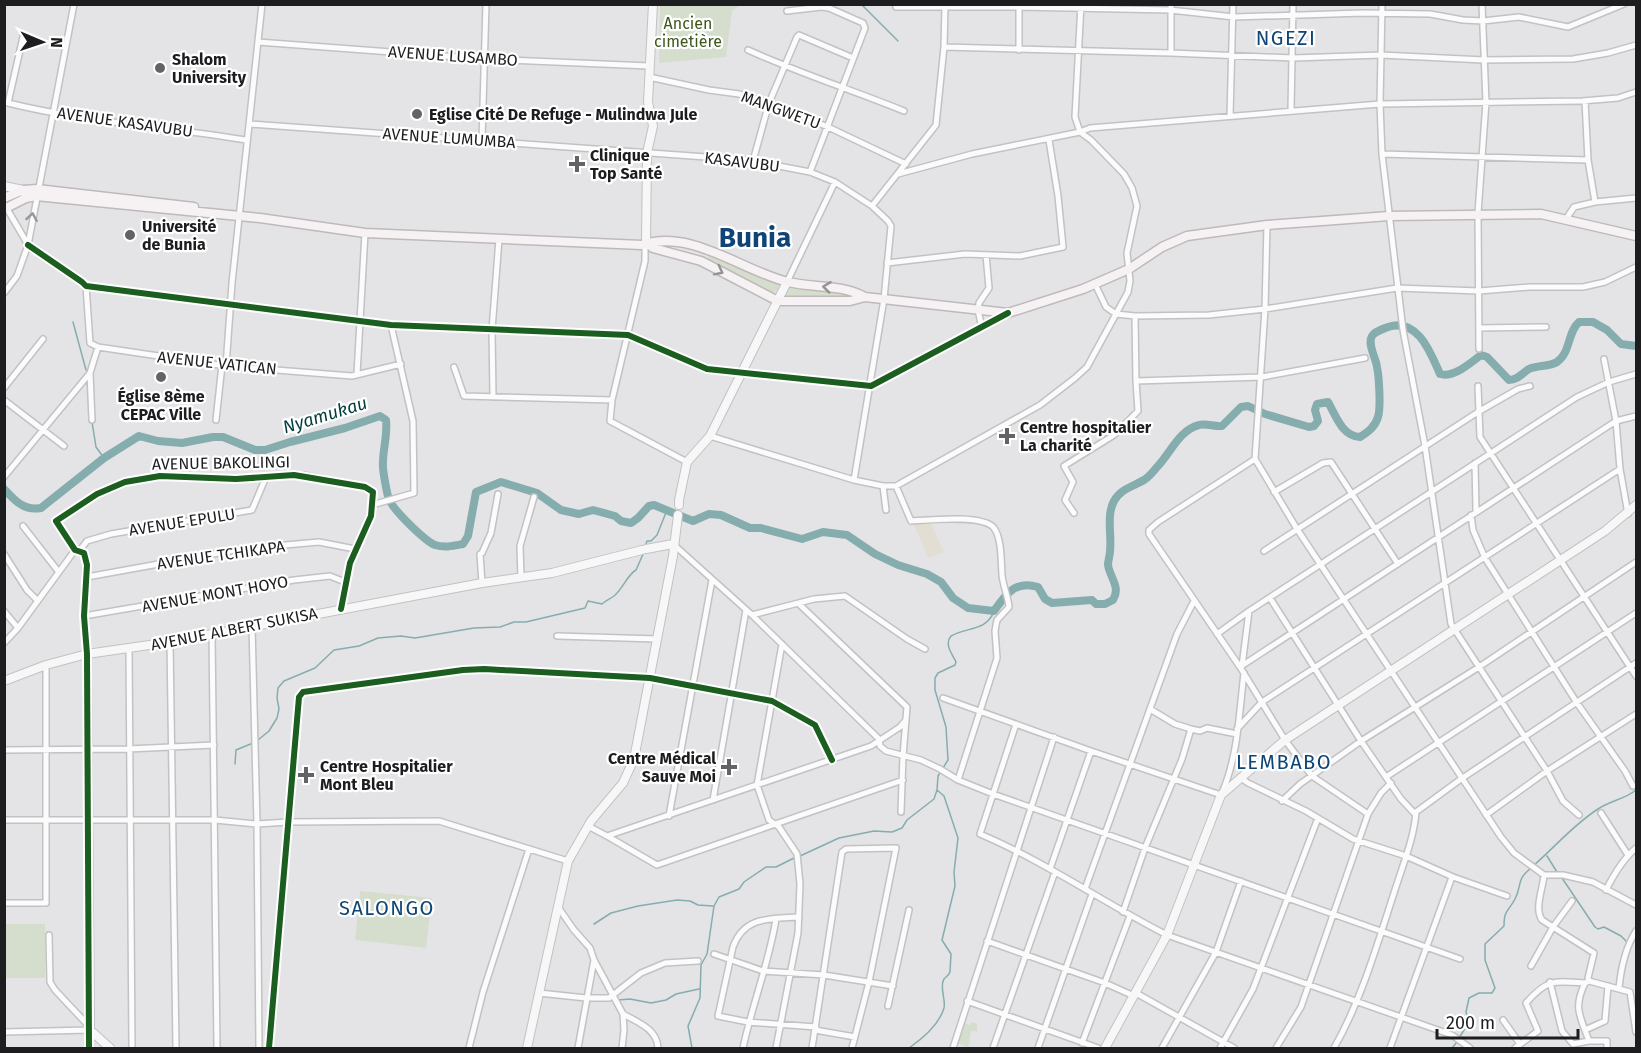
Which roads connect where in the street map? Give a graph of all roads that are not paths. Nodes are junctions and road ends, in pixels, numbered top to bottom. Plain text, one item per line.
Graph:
1 (74, 4) edge
2 (262, 4) edge
3 (486, 4) edge
4 (653, 4) edge
5 (1233, 4) edge
6 (1293, 4) edge
7 (1382, 4) edge
8 (1482, 4) edge
9 (1624, 4) edge
10 (945, 6) edge
11 (1019, 6) edge
12 (1081, 6) edge
13 (896, 7) dead end
14 (1170, 7) edge
15 (787, 11) dead end
16 (1382, 14) junction
17 (1293, 16) junction
18 (1234, 17) junction
19 (1483, 21) junction
20 (23, 37) dead end
21 (258, 42) junction
22 (1636, 45) edge
23 (944, 47) junction
24 (748, 50) dead end
25 (1019, 50) junction
26 (1078, 51) junction
27 (1171, 53) junction
28 (1381, 55) junction
29 (1232, 56) junction
30 (853, 58) junction
31 (1293, 58) junction
32 (484, 59) junction
33 (1484, 60) junction
34 (649, 66) junction
35 (785, 66) junction
36 (650, 76) junction
37 (842, 86) junction
38 (1636, 93) edge
39 (1585, 101) junction
40 (1486, 102) junction
41 (6, 103) edge
42 (769, 103) junction
43 (1380, 104) junction
44 (1291, 110) junction
45 (904, 111) dead end
46 (52, 113) junction
47 (1230, 116) junction
48 (250, 124) junction
49 (828, 127) junction
50 (1080, 132) junction
51 (246, 140) junction
52 (482, 140) junction
53 (1049, 140) junction
54 (647, 153) junction
55 (1382, 154) junction
56 (1482, 158) junction
57 (753, 160) junction
58 (1588, 160) junction
59 (906, 164) junction
60 (810, 172) junction
61 (898, 174) junction
62 (835, 182) junction
63 (4, 186) edge
64 (37, 192) junction
65 (25, 194) junction
66 (1636, 198) edge
67 (7, 201) edge
68 (1595, 202) junction
69 (872, 206) junction
70 (1478, 213) junction
71 (239, 215) junction
72 (1389, 216) junction
73 (1566, 219) junction
74 (1267, 225) junction
75 (365, 233) junction
76 (1636, 236) edge
77 (499, 239) junction
78 (646, 243) junction
79 (27, 244) junction
80 (706, 249) junction
81 (986, 255) junction
82 (701, 261) junction
83 (887, 263) junction
84 (1636, 267) edge
85 (1129, 269) junction
86 (787, 282) junction
87 (1095, 284) junction
88 (86, 286) junction
89 (1397, 288) junction
90 (1479, 291) junction
91 (4, 293) edge
92 (864, 297) junction
93 (884, 299) junction
94 (778, 300) junction
95 (231, 306) junction
96 (1265, 309) junction
97 (978, 310) junction
98 (1008, 313) junction
99 (1116, 314) junction
100 (1135, 316) junction
101 (358, 320) junction
102 (391, 325) junction
103 (1546, 327) dead end
104 (982, 328) junction
105 (1479, 328) junction
106 (492, 330) junction
107 (628, 335) junction
108 (43, 339) dead end
109 (98, 347) junction
110 (1479, 349) dead end
111 (1365, 358) dead end
112 (1604, 359) dead end
113 (401, 364) junction
114 (224, 365) junction
115 (453, 367) dead end
116 (90, 373) junction
117 (742, 373) junction
118 (357, 374) junction
119 (1636, 374) edge
120 (1262, 377) junction
121 (1136, 381) junction
122 (1609, 382) junction
123 (871, 386) junction
124 (1478, 386) dead end
125 (1530, 386) dead end
126 (4, 388) edge
127 (493, 397) junction
128 (4, 400) edge
129 (612, 400) junction
130 (1478, 412) junction
131 (1636, 416) edge
132 (92, 420) dead end
133 (216, 420) dead end
134 (1616, 421) junction
135 (42, 429) junction
136 (710, 436) junction
137 (64, 446) dead end
138 (1425, 446) junction
139 (1489, 454) junction
140 (1255, 459) junction
141 (687, 462) junction
142 (1475, 464) junction
143 (1620, 469) junction
144 (4, 477) edge
145 (266, 477) junction
146 (854, 480) junction
147 (883, 486) junction
148 (896, 486) junction
149 (1513, 489) junction
150 (1274, 492) junction
151 (1431, 492) junction
152 (498, 494) dead end
153 (1352, 495) junction
154 (534, 497) dead end
155 (372, 505) junction
156 (679, 505) dead end
157 (1636, 505) edge
158 (886, 510) dead end
159 (1074, 513) dead end
160 (1474, 513) junction
161 (1628, 514) junction
162 (678, 518) dead end
163 (1536, 524) junction
164 (22, 526) dead end
165 (1297, 529) junction
166 (1374, 529) junction
167 (1437, 537) junction
168 (674, 544) junction
169 (355, 549) junction
170 (77, 550) junction
171 (1264, 550) dead end
172 (4, 554) edge
173 (1485, 558) junction
174 (1560, 561) junction
175 (1636, 562) edge
176 (1322, 564) junction
177 (1398, 564) junction
178 (58, 571) junction
179 (87, 577) junction
180 (521, 578) junction
181 (712, 580) junction
182 (345, 582) junction
183 (482, 583) junction
184 (1446, 583) junction
185 (1508, 595) junction
186 (1585, 597) junction
187 (1270, 598) junction
188 (37, 600) junction
189 (1345, 600) junction
190 (1194, 601) junction
191 (799, 604) junction
192 (341, 609) junction
193 (746, 610) junction
194 (4, 611) edge
195 (1249, 611) junction
196 (1636, 613) edge
197 (752, 615) junction
198 (84, 616) junction
199 (252, 626) junction
200 (18, 628) junction
201 (1454, 629) junction
202 (1531, 631) junction
203 (1608, 632) junction
204 (212, 634) junction
205 (1217, 634) junction
206 (1292, 634) junction
207 (1368, 634) junction
208 (557, 636) dead end
209 (657, 639) junction
210 (4, 642) edge
211 (170, 642) junction
212 (782, 644) junction
213 (129, 649) junction
214 (925, 649) dead end
215 (87, 654) junction
216 (46, 665) junction
217 (1634, 665) edge
218 (1555, 666) junction
219 (1479, 667) junction
220 (1242, 669) junction
221 (1314, 669) junction
222 (1391, 670) junction
223 (1636, 676) edge
224 (650, 678) junction
225 (4, 681) edge
226 (694, 685) junction
227 (732, 692) junction
228 (943, 698) dead end
229 (772, 701) junction
230 (1502, 701) junction
231 (1262, 702) junction
232 (1577, 703) junction
233 (1339, 705) junction
234 (1416, 706) junction
235 (1150, 709) junction
236 (979, 710) junction
237 (1636, 714) edge
238 (906, 720) junction
239 (1016, 724) junction
240 (1191, 729) junction
241 (1237, 731) junction
242 (1054, 737) junction
243 (1524, 737) junction
244 (1599, 737) junction
245 (879, 739) junction
246 (1285, 741) junction
247 (1361, 741) junction
248 (1439, 743) junction
249 (214, 746) junction
250 (171, 747) junction
251 (87, 748) junction
252 (45, 749) junction
253 (128, 749) junction
254 (4, 750) edge
255 (1091, 752) junction
256 (903, 756) junction
257 (832, 760) junction
258 (1130, 763) junction
259 (1547, 771) junction
260 (1312, 776) junction
261 (1386, 777) junction
262 (1173, 778) junction
263 (1241, 778) junction
264 (1461, 779) junction
265 (903, 780) junction
266 (958, 780) junction
267 (1390, 783) junction
268 (758, 785) junction
269 (1634, 786) dead end
270 (993, 794) junction
271 (1221, 795) junction
272 (713, 800) junction
273 (1282, 801) junction
274 (1031, 807) junction
275 (901, 812) dead end
276 (1601, 813) dead end
277 (1368, 814) junction
278 (1415, 814) junction
279 (1486, 815) junction
280 (1579, 815) dead end
281 (669, 816) junction
282 (1318, 818) junction
283 (45, 819) junction
284 (87, 819) junction
285 (4, 820) edge
286 (131, 820) junction
287 (215, 820) junction
288 (173, 821) junction
289 (1067, 821) junction
290 (288, 822) junction
291 (257, 824) junction
292 (773, 824) junction
293 (588, 826) junction
294 (1104, 834) junction
295 (607, 837) junction
296 (1359, 842) junction
297 (1145, 848) junction
298 (1636, 848) edge
299 (529, 849) junction
300 (1017, 850) junction
301 (1628, 855) junction
302 (1406, 856) junction
303 (568, 861) junction
304 (1193, 865) junction
305 (1053, 870) junction
306 (1544, 875) junction
307 (1452, 877) junction
308 (1241, 881) junction
309 (1085, 889) junction
310 (1606, 890) junction
311 (1092, 894) junction
312 (1507, 896) dead end
313 (1288, 898) junction
314 (1572, 901) dead end
315 (4, 903) edge
316 (1636, 905) edge
317 (558, 907) junction
318 (909, 910) dead end
319 (1123, 912) junction
320 (1333, 915) junction
321 (1130, 916) junction
322 (799, 917) junction
323 (776, 919) junction
324 (1552, 927) junction
325 (1381, 931) junction
326 (1636, 931) edge
327 (49, 935) dead end
328 (1167, 935) junction
329 (987, 941) junction
330 (1426, 948) junction
331 (1216, 952) junction
332 (714, 954) dead end
333 (1027, 955) junction
334 (1460, 959) dead end
335 (594, 960) junction
336 (698, 961) dead end
337 (730, 961) junction
338 (1531, 966) dead end
339 (1066, 969) junction
340 (1261, 969) junction
341 (763, 970) junction
342 (790, 973) junction
343 (824, 975) junction
344 (869, 982) junction
345 (1550, 982) junction
346 (1587, 982) junction
347 (1105, 983) junction
348 (893, 986) junction
349 (1309, 986) junction
350 (1608, 986) junction
351 (1619, 988) junction
352 (539, 993) junction
353 (1135, 994) junction
354 (612, 996) junction
355 (586, 998) junction
356 (967, 1001) junction
357 (1355, 1003) junction
358 (888, 1006) dead end
359 (623, 1014) junction
360 (1005, 1014) junction
361 (1181, 1017) junction
362 (1401, 1019) junction
363 (1503, 1020) dead end
364 (748, 1022) junction
365 (781, 1024) junction
366 (815, 1028) junction
367 (1046, 1029) junction
368 (90, 1030) junction
369 (1585, 1030) junction
370 (4, 1032) edge
371 (1636, 1032) edge
372 (855, 1036) junction
373 (1589, 1041) junction
374 (1082, 1043) junction
375 (1222, 1046) edge
376 (1517, 1046) edge
377 (90, 1048) edge
378 (110, 1048) edge
379 (132, 1048) edge
380 (176, 1048) edge
381 (217, 1048) edge
382 (259, 1048) edge
383 (269, 1048) edge
384 (469, 1048) edge
385 (527, 1048) edge
386 (578, 1048) edge
387 (622, 1048) edge
388 (658, 1048) edge
389 (743, 1048) edge
390 (776, 1048) edge
391 (812, 1048) edge
392 (852, 1048) edge
393 (953, 1048) edge
394 (993, 1048) edge
395 (1038, 1048) edge
396 (1104, 1048) edge
397 (1162, 1048) edge
398 (1234, 1048) edge
399 (1276, 1048) edge
400 (1334, 1048) edge
401 (1390, 1048) edge
402 (1470, 1048) edge
403 (1607, 1048) edge

1 - 46 street
2 - 21 street
3 - 32 street
4 - 34 street
5 - 18 street
6 - 17 street
7 - 16 street
8 - 19 street
9 - 19 street
10 - 11 street
10 - 13 street
10 - 23 street
11 - 12 street
11 - 25 street
12 - 14 street
12 - 26 street
14 - 18 street
14 - 27 street
15 - 30 street
16 - 17 street
16 - 19 street
16 - 28 street
17 - 18 street
17 - 31 street
18 - 29 street
19 - 33 street
20 - 41 street
21 - 32 street, AVENUE LUSAMBO
21 - 48 street
22 - 33 street
23 - 25 street
23 - 59 street
24 - 35 street
25 - 26 street
26 - 27 street
26 - 50 street
27 - 29 street
28 - 31 street
28 - 33 street
28 - 43 street
29 - 31 street
29 - 47 street
30 - 35 street
30 - 37 street
31 - 44 street
32 - 34 street, AVENUE LUSAMBO
32 - 52 street
33 - 40 street
34 - 36 street
35 - 37 street
35 - 42 street
36 - 42 street, MANGWETU
36 - 54 street
37 - 45 street
37 - 49 street
38 - 39 street
39 - 40 street
39 - 58 street
40 - 43 street
40 - 56 street
41 - 46 street, AVENUE KASAVUBU
42 - 49 street, MANGWETU
42 - 57 street
43 - 44 street
43 - 55 street
44 - 47 street
46 - 51 street, AVENUE KASAVUBU
46 - 64 street
47 - 50 street
48 - 51 street
48 - 52 street, AVENUE LUMUMBA
49 - 59 street, MANGWETU
49 - 60 street
50 - 53 street
50 - 85 street
51 - 71 street
52 - 54 street, AVENUE LUMUMBA
53 - 61 street
53 - 81 street
54 - 57 street, KASAVUBU
54 - 78 street
55 - 56 street
55 - 72 street
56 - 58 street
56 - 70 street
57 - 60 street, KASAVUBU
58 - 68 street
59 - 61 street
60 - 62 street, KASAVUBU
61 - 69 street
62 - 69 street, KASAVUBU
62 - 86 street
63 - 65 street
64 - 65 main road
64 - 71 main road
79 -> 64 street
65 - 67 main road
66 - 68 street
67 - 79 street
68 - 73 street
69 - 83 street, KASAVUBU
70 - 72 main road
70 - 73 main road
70 - 90 street
71 - 75 main road
71 - 95 street
72 - 74 main road
72 - 89 street
73 - 76 main road
74 - 85 main road
74 - 96 street
75 - 77 main road
75 - 101 street
77 - 78 main road
77 - 106 street
78 - 80 main road
78 - 82 main road
78 - 107 street
79 - 88 street
79 - 91 street
80 - 82 main road
80 - 86 main road
81 - 83 street
81 - 97 street
82 -> 94 main road
83 - 93 street, KASAVUBU
84 - 90 street
85 - 87 main road
85 - 99 street
92 -> 86 main road
86 - 94 street
87 - 98 main road
87 - 99 street
88 - 95 street
88 - 109 street
89 - 90 street
89 - 96 street
89 - 138 street
90 - 105 street
92 - 93 main road
92 - 94 main road
93 - 97 main road
93 - 123 street, KASAVUBU
94 - 117 street
95 - 101 street
95 - 114 street
96 - 100 street
96 - 120 street
97 - 98 main road
97 - 104 street
98 - 104 street
99 - 100 street
99 - 148 street
100 - 121 street
101 - 102 street
101 - 118 street
102 - 106 street
102 - 113 street
103 - 105 street
104 - 123 street
105 - 110 street
106 - 107 street
106 - 127 street
107 - 117 street
107 - 129 street
108 - 126 street
109 - 114 street, AVENUE VATICAN
109 - 116 street
111 - 120 street
112 - 122 street
113 - 118 street, AVENUE VATICAN
113 - 155 street
114 - 118 street, AVENUE VATICAN
114 - 133 street
115 - 127 street
116 - 132 street
116 - 135 street
117 - 123 street
117 - 136 street
119 - 122 street
120 - 121 street
120 - 140 street
121 - 159 street
122 - 134 street
122 - 139 street
123 - 146 street, KASAVUBU
124 - 130 street
125 - 130 street
127 - 129 street
128 - 135 street
129 - 141 street
130 - 138 street
130 - 139 street
131 - 134 street
134 - 143 street
134 - 149 street
135 - 137 street
135 - 144 street
136 - 141 street
136 - 146 street
138 - 151 street
138 - 153 street
139 - 142 street
139 - 149 street
140 - 150 street
140 - 190 street
141 - 156 street
142 - 151 street
142 - 160 street
143 - 161 street
143 - 163 street
145 - 155 street, AVENUE BAKOLINGI
145 - 170 street, AVENUE EPULU
145 - 170 street, AVENUE BAKOLINGI
146 - 147 street
147 - 148 street
147 - 158 street
148 - 236 street
149 - 160 street
149 - 163 street
150 - 153 street
150 - 165 street
151 - 166 street
151 - 167 street
152 - 183 street
153 - 165 street
153 - 166 street
154 - 180 street
155 - 169 street
157 - 161 street
160 - 167 street
160 - 173 street
161 - 174 street
162 - 168 street
163 - 173 street
163 - 174 street
164 - 178 street
165 - 171 street
165 - 176 street
166 - 176 street
166 - 177 street
167 - 177 street
167 - 184 street
168 - 180 street, AVENUE ALBERT SUKISA
168 - 181 street
168 - 209 street
169 - 179 street, AVENUE TCHIKAPA
169 - 182 street
170 - 178 street
170 - 179 street
172 - 188 street
173 - 184 street
173 - 185 street
174 - 185 street
174 - 186 street
175 - 186 street
176 - 187 street
176 - 189 street
177 - 189 street
178 - 188 street
179 - 198 street
180 - 183 street, AVENUE ALBERT SUKISA
181 - 193 street
181 - 226 street
182 - 192 street
182 - 198 street, AVENUE MONT HOYO
183 - 192 street, AVENUE ALBERT SUKISA
184 - 201 street
184 - 207 street
185 - 201 street
185 - 202 street
186 - 202 street
186 - 203 street
187 - 195 street
187 - 206 street
188 - 200 street
189 - 206 street
189 - 207 street
190 - 205 street
190 - 235 street
191 - 197 street
191 - 214 street
191 - 238 street
192 - 199 street, AVENUE ALBERT SUKISA
193 - 197 street
193 - 227 street
194 - 200 street
195 - 205 street
195 - 220 street
196 - 203 street
197 - 212 street
198 - 215 street
199 - 204 street, AVENUE ALBERT SUKISA
199 - 291 street
200 - 210 street
201 - 219 street
201 - 222 street
202 - 218 street
202 - 219 street
203 - 217 street
203 - 218 street
204 - 211 street, AVENUE ALBERT SUKISA
204 - 249 street
205 - 220 street
206 - 220 street
206 - 221 street
207 - 221 street
207 - 222 street
208 - 209 street
209 - 224 street
211 - 213 street, AVENUE ALBERT SUKISA
211 - 250 street
212 - 229 street
212 - 245 street
213 - 215 street, AVENUE ALBERT SUKISA
213 - 253 street
215 - 216 street, AVENUE ALBERT SUKISA
215 - 251 street
216 - 225 street, AVENUE ALBERT SUKISA
216 - 252 street
217 - 223 street
217 - 232 street
218 - 230 street
218 - 232 street
219 - 230 street
219 - 234 street
220 - 231 street
220 - 241 street
221 - 231 street
221 - 233 street
222 - 233 street
222 - 234 street
224 - 226 street
224 - 290 street
224 - 293 street
226 - 227 street
226 - 281 street
227 - 229 street
227 - 272 street
228 - 236 street
229 - 257 street
229 - 268 street
230 - 243 street
230 - 248 street
231 - 241 street
231 - 246 street
232 - 243 street
232 - 244 street
233 - 246 street
233 - 247 street
234 - 247 street
234 - 248 street
235 - 240 street
235 - 258 street
236 - 239 street
236 - 266 street
237 - 244 street
238 - 245 street
238 - 256 street
239 - 242 street
239 - 270 street
240 - 241 street
240 - 262 street
241 - 271 street
242 - 255 street
242 - 274 street
243 - 259 street
243 - 264 street
244 - 259 street
244 - 269 street
245 - 256 street
245 - 257 street
246 - 260 street
246 - 263 street
247 - 260 street
247 - 261 street
248 - 261 street
248 - 264 street
249 - 250 street
249 - 287 street
250 - 253 street
250 - 288 street
251 - 252 street
251 - 253 street
251 - 284 street
252 - 254 street
252 - 283 street
253 - 286 street
255 - 258 street
255 - 289 street
256 - 265 street
256 - 266 street
257 - 268 street
258 - 262 street
258 - 294 street
259 - 279 street
259 - 280 street
260 - 273 street
260 - 277 street
261 - 267 street
262 - 271 street
262 - 297 street
263 - 271 street
263 - 273 street
264 - 278 street
264 - 279 street
265 - 275 street
265 - 292 street
266 - 270 street
267 - 277 street
267 - 278 street
268 - 272 street
268 - 292 street
270 - 274 street
270 - 300 street
271 - 304 street
272 - 281 street
273 - 282 street
274 - 289 street
274 - 300 street
276 - 301 street
277 - 296 street
278 - 302 street
279 - 306 street
281 - 295 street
282 - 296 street
282 - 313 street
283 - 284 street
283 - 285 street
283 - 315 street
284 - 286 street
284 - 368 street
286 - 288 street
286 - 379 street
287 - 288 street
287 - 291 street
287 - 381 street
288 - 380 street
289 - 294 street
289 - 305 street
290 - 291 street
290 - 299 street
290 - 383 street
291 - 382 street
292 - 295 street
292 - 322 street
293 - 295 street
293 - 303 street
294 - 297 street
294 - 309 street
296 - 302 street
296 - 320 street
297 - 304 street
297 - 319 street
298 - 301 street
299 - 303 street
299 - 384 street
300 - 305 street
300 - 329 street
301 - 310 street
302 - 307 street
302 - 325 street
303 - 317 street
304 - 308 street
304 - 328 street
305 - 309 street
305 - 333 street
306 - 310 street
306 - 324 street
307 - 312 street
307 - 330 street
308 - 313 street
308 - 331 street
309 - 311 street
310 - 316 street
311 - 319 street
311 - 339 street
313 - 320 street
313 - 340 street
314 - 324 street
317 - 335 street
317 - 352 street
318 - 348 street
319 - 321 street
320 - 325 street
320 - 349 street
321 - 328 street
321 - 347 street
322 - 323 street
322 - 342 street
323 - 337 street
323 - 341 street
324 - 338 street
324 - 346 street
325 - 330 street
325 - 357 street
326 - 351 street
327 - 368 street
328 - 331 street
328 - 353 street
329 - 333 street
329 - 356 street
330 - 334 street
330 - 362 street
331 - 340 street
331 - 361 street
332 - 337 street
333 - 339 street
333 - 360 street
335 - 354 street
335 - 355 street
336 - 354 street
337 - 341 street
337 - 364 street
339 - 347 street
339 - 367 street
340 - 349 street
340 - 375 street
341 - 342 street
341 - 364 street
342 - 343 street
342 - 365 street
343 - 344 street
343 - 344 street
343 - 366 street
344 - 348 street
344 - 372 street
345 - 346 street
345 - 373 street
345 - 376 street
346 - 350 street
346 - 369 street
347 - 353 street
347 - 374 street
348 - 358 street
349 - 357 street
349 - 399 street
350 - 351 street
350 - 369 street
351 - 371 street
352 - 355 street
352 - 385 street
353 - 361 street
353 - 396 street
354 - 355 street
354 - 359 street
355 - 386 street
356 - 360 street
356 - 393 street
357 - 362 street
357 - 400 street
359 - 387 street
359 - 388 street
360 - 367 street
360 - 394 street
361 - 375 street
361 - 397 street
362 - 401 street
362 - 402 street
363 - 376 street
364 - 365 street
364 - 389 street
365 - 366 street
365 - 390 street
366 - 372 street
366 - 391 street
367 - 374 street
367 - 395 street
368 - 370 street
368 - 377 street
368 - 378 street
369 - 373 street
372 - 392 street
373 - 403 street
374 - 396 street
375 - 398 street

